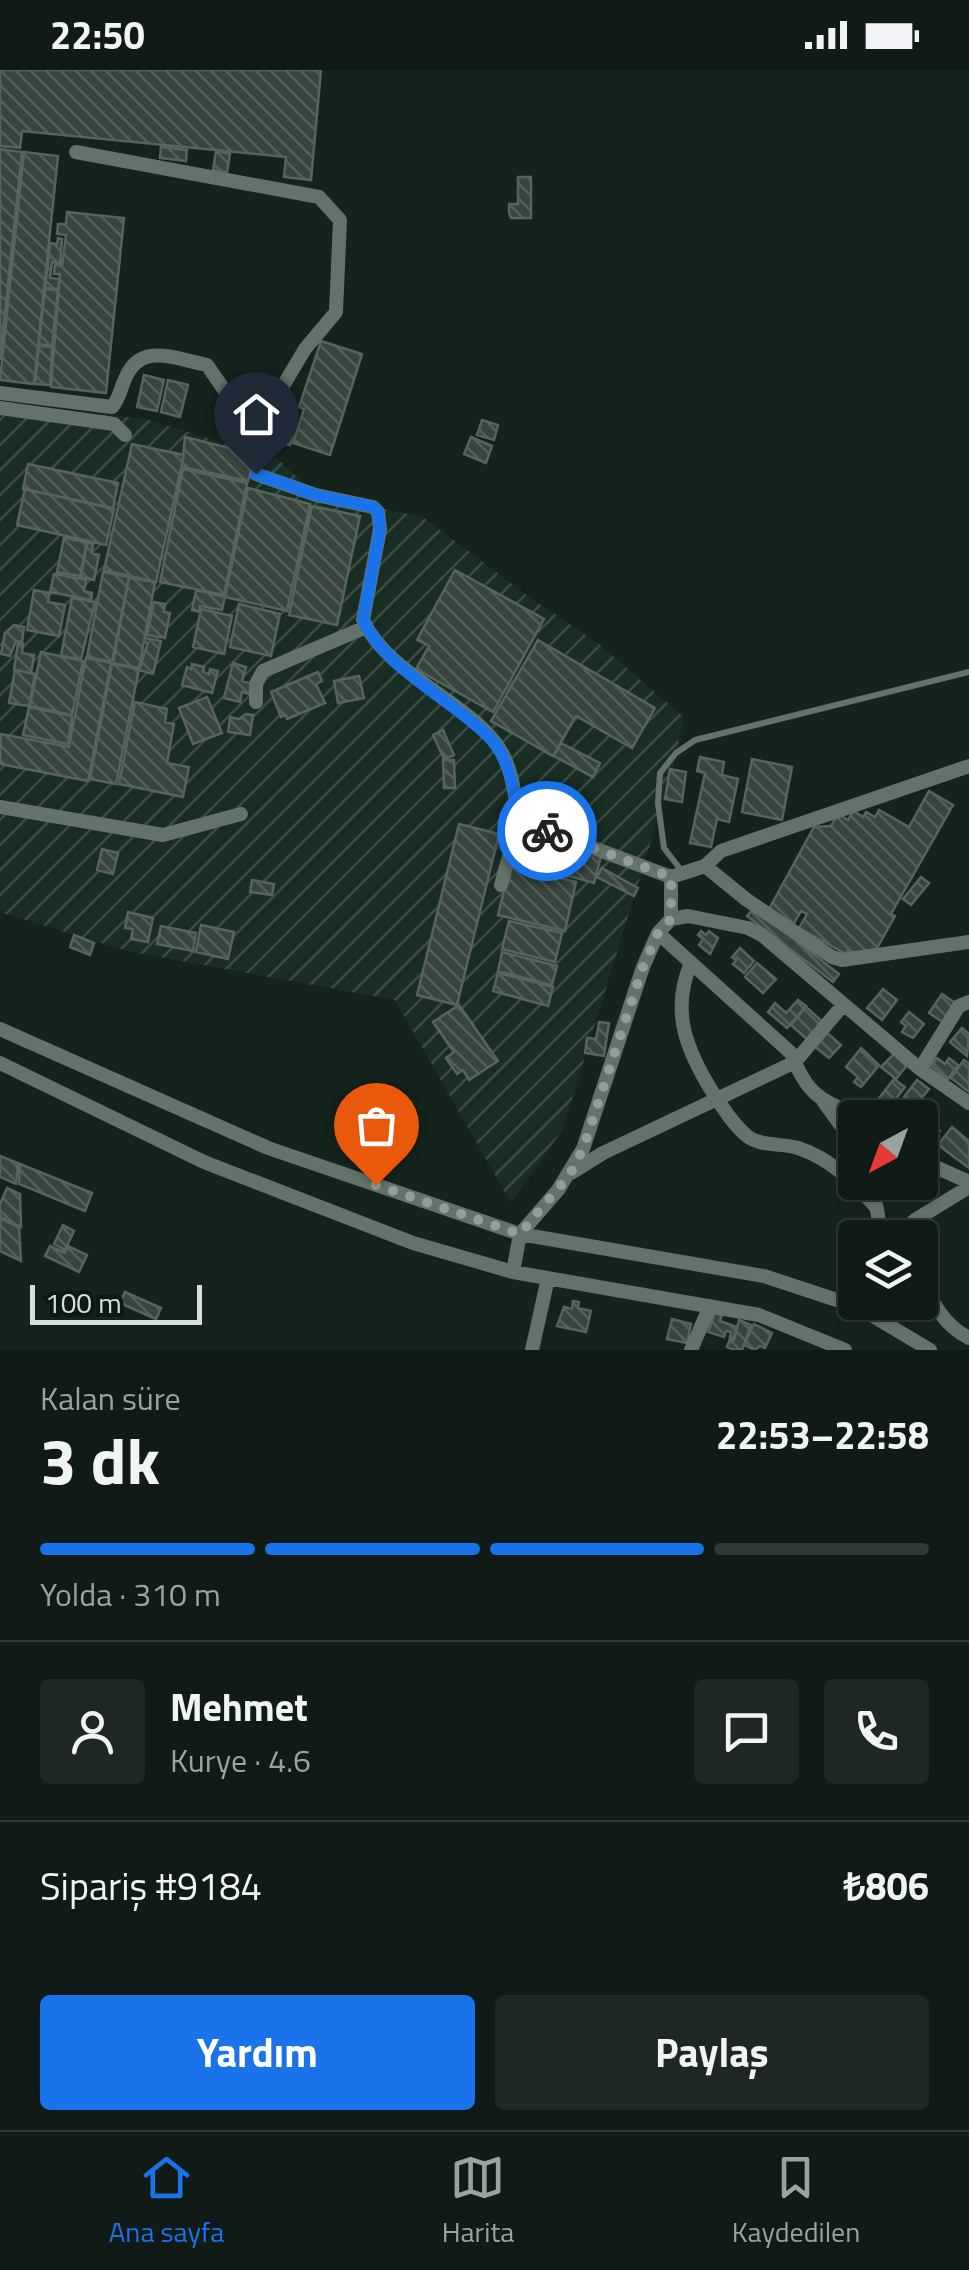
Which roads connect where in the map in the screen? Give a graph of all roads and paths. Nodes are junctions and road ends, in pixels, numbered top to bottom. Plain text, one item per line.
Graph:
1 (76, 152) dead end
2 (0, 393) edge
3 (0, 408) edge
4 (125, 436) dead end
5 (256, 474) dead end
6 (366, 627) junction
7 (969, 672) edge
8 (256, 702) dead end
9 (969, 766) edge
10 (0, 807) edge
11 (240, 814) dead end
12 (519, 820) junction
13 (704, 866) junction
14 (676, 874) junction
15 (500, 885) dead end
16 (671, 919) junction
17 (658, 933) junction
18 (969, 942) edge
19 (692, 963) junction
20 (969, 1002) edge
21 (842, 1005) junction
22 (0, 1029) edge
23 (0, 1062) edge
24 (795, 1062) junction
25 (920, 1069) junction
26 (717, 1099) junction
27 (823, 1101) junction
28 (969, 1104) edge
29 (838, 1108) edge
30 (838, 1121) edge
31 (938, 1169) edge
32 (570, 1174) junction
33 (969, 1184) edge
34 (876, 1200) edge
35 (878, 1208) junction
36 (880, 1220) edge
37 (915, 1220) edge
38 (520, 1234) junction
39 (512, 1272) junction
40 (548, 1278) junction
41 (838, 1299) edge
42 (710, 1306) junction
43 (938, 1309) edge
44 (883, 1320) edge
45 (969, 1338) edge
46 (840, 1349) edge
47 (532, 1350) edge
48 (691, 1350) edge
49 (930, 1350) edge

1 - 2 street
3 - 4 street
5 - 6 street
6 - 8 street
6 - 12 street
7 - 14 lane
9 - 13 street
10 - 11 street
12 - 14 street
12 - 15 street
13 - 14 street
13 - 18 street
14 - 16 street
16 - 17 street
16 - 21 street
17 - 19 street
17 - 32 street
19 - 24 street
19 - 26 street
20 - 25 street
21 - 24 street
21 - 25 street
22 - 38 street
23 - 39 street
24 - 26 street
24 - 27 street
25 - 28 street
26 - 32 street
26 - 35 street
27 - 29 street
27 - 30 street
31 - 33 street
32 - 38 street
33 - 37 street
34 - 35 street
35 - 36 street
38 - 39 street
38 - 41 street
39 - 40 street
40 - 42 street
40 - 47 street
42 - 46 street
42 - 48 street
43 - 45 street
44 - 49 street

